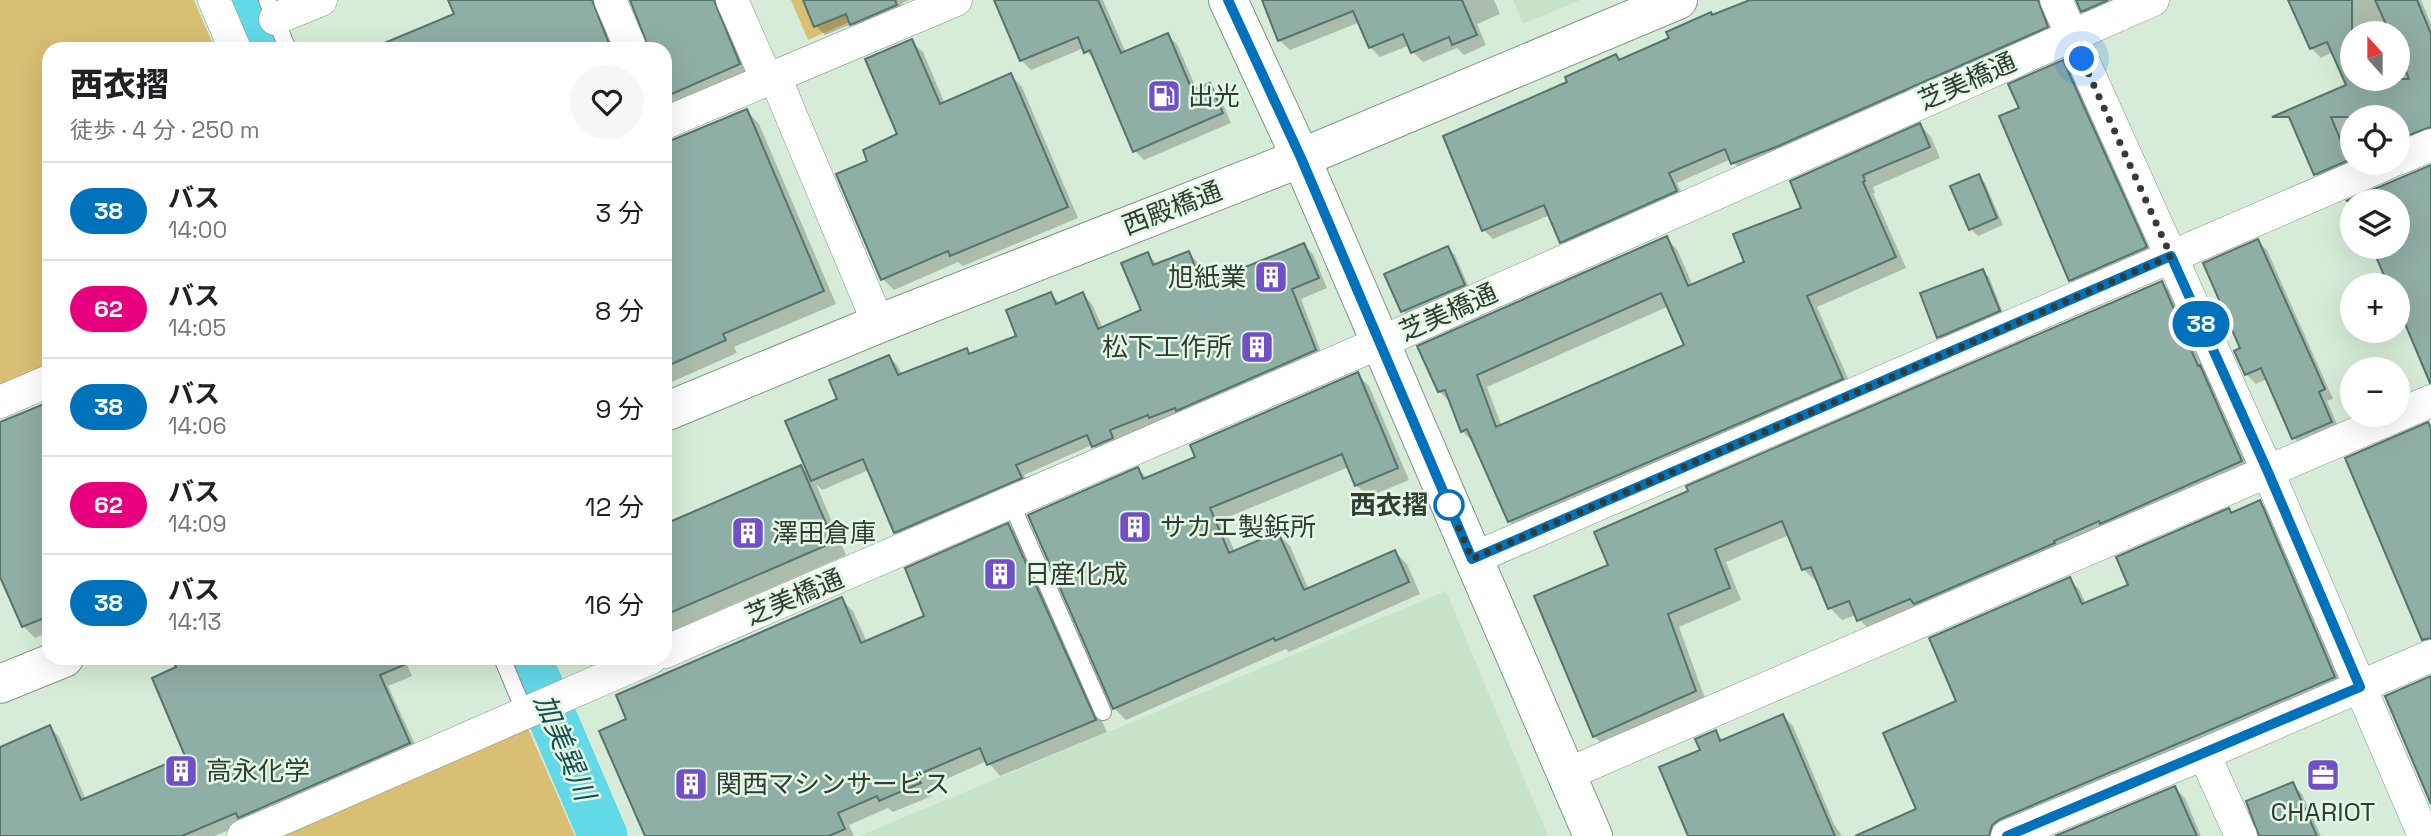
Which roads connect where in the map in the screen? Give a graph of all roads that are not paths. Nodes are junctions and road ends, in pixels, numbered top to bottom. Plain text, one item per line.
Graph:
1 (214, 0) edge
2 (321, 0) edge
3 (610, 0) edge
4 (732, 0) edge
5 (956, 0) edge
6 (1228, 0) edge
7 (1678, 0) edge
8 (2056, 0) edge
9 (2153, 0) edge
10 (271, 9) edge
11 (2071, 35) junction
12 (232, 42) edge
13 (285, 42) edge
14 (628, 42) edge
15 (771, 78) junction
16 (672, 120) edge
17 (2431, 145) edge
18 (2410, 154) edge
19 (1301, 158) junction
20 (2360, 175) edge
21 (2171, 256) junction
22 (883, 322) junction
23 (1379, 343) junction
24 (42, 384) edge
25 (2431, 401) edge
26 (0, 402) edge
27 (672, 409) edge
28 (2268, 472) junction
29 (1011, 503) junction
30 (1472, 559) junction
31 (672, 649) edge
32 (2431, 656) edge
33 (47, 665) edge
34 (506, 665) edge
35 (635, 665) edge
36 (0, 684) edge
37 (2360, 687) junction
38 (529, 711) junction
39 (1103, 712) dead end
40 (2204, 754) junction
41 (1565, 775) junction
42 (243, 836) edge
43 (1593, 836) edge
44 (2007, 836) edge
45 (2241, 836) edge
46 (2424, 836) edge

1 - 12 street
2 - 10 street
3 - 14 street
4 - 15 street
5 - 15 street
6 - 19 street
7 - 19 street, 西殿橋通
8 - 11 street
9 - 11 street, 芝美橋通
10 - 13 lane
11 - 21 street
11 - 23 street, 芝美橋通
15 - 16 street
15 - 22 street
17 - 18 street
19 - 22 street, 西殿橋通
19 - 23 street
20 - 21 street
21 - 28 street
21 - 30 street
22 - 27 street, 西殿橋通
23 - 29 street, 芝美橋通
23 - 30 street
24 - 26 street
25 - 28 street
28 - 37 street
28 - 41 street
29 - 31 street, 芝美橋通
29 - 39 lane
30 - 41 street
32 - 37 street
33 - 36 street
34 - 38 lane
35 - 38 street
37 - 40 street
37 - 46 street
38 - 42 street
40 - 44 street
40 - 45 street
41 - 43 street

